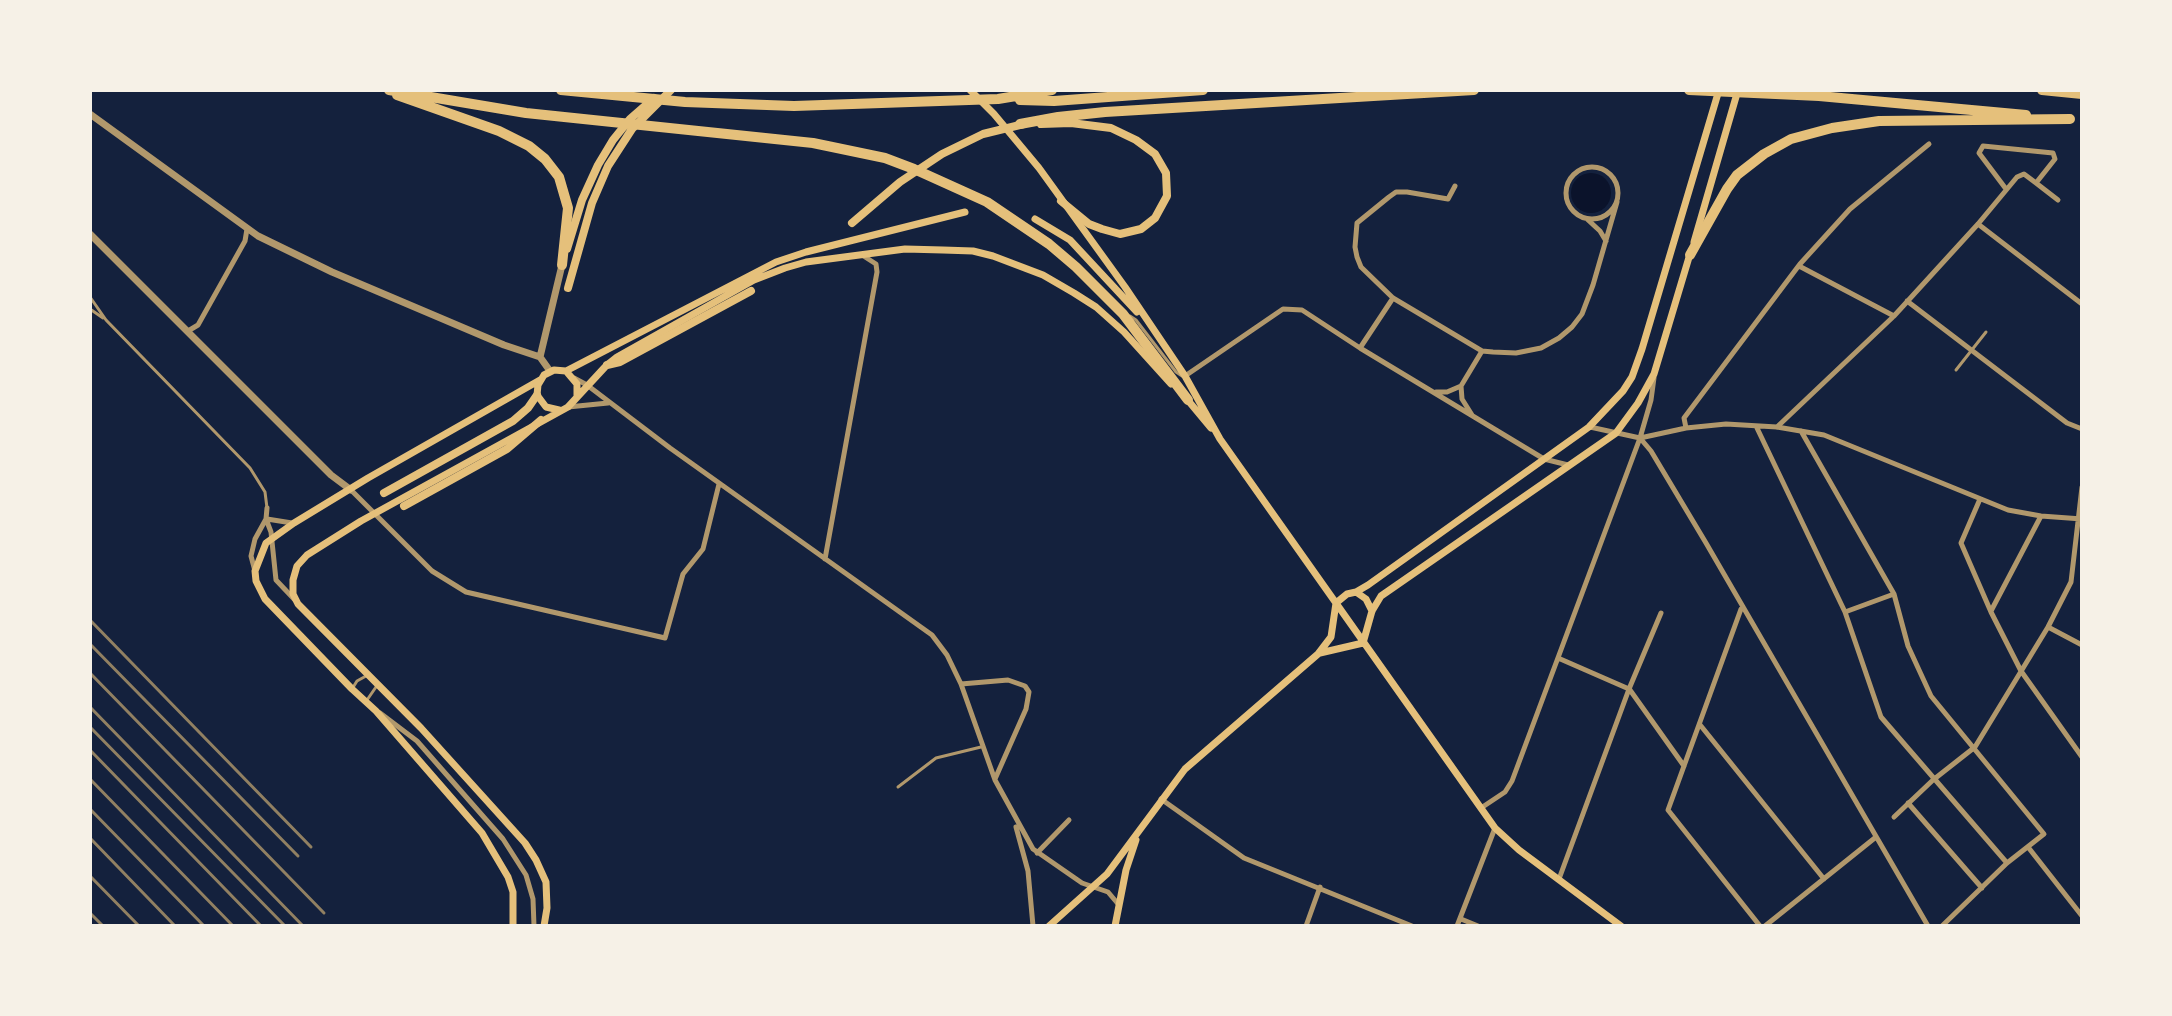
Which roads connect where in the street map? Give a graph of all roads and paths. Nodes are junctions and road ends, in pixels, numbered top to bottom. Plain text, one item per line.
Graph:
1 (389, 90) edge
2 (561, 90) edge
3 (669, 90) edge
4 (970, 90) edge
5 (1052, 90) edge
6 (1203, 90) edge
7 (1474, 90) edge
8 (1689, 90) edge
9 (1719, 90) edge
10 (1738, 90) edge
11 (2042, 90) edge
12 (2082, 94) edge
13 (998, 99) junction
14 (90, 114) edge
15 (2070, 119) junction
16 (2082, 121) edge
17 (1020, 124) junction
18 (1929, 144) dead end
19 (2036, 183) junction
20 (1455, 186) dead end
21 (2006, 189) junction
22 (2058, 200) dead end
23 (1061, 201) junction
24 (1617, 202) junction
25 (965, 212) dead end
26 (1035, 219) dead end
27 (1587, 219) junction
28 (1978, 224) junction
29 (854, 225) dead end
30 (247, 229) junction
31 (90, 234) edge
32 (1606, 242) junction
33 (861, 254) junction
34 (1690, 255) junction
35 (562, 265) junction
36 (1799, 265) junction
37 (568, 288) dead end
38 (751, 291) dead end
39 (90, 297) edge
40 (1393, 298) junction
41 (1907, 301) junction
42 (2082, 304) edge
43 (90, 309) edge
44 (1123, 314) junction
45 (1894, 316) junction
46 (106, 320) junction
47 (188, 331) junction
48 (1154, 332) junction
49 (1986, 332) dead end
50 (1360, 348) junction
51 (1972, 350) junction
52 (1482, 351) junction
53 (540, 357) junction
54 (606, 366) junction
55 (1956, 370) dead end
56 (550, 371) junction
57 (566, 371) junction
58 (1654, 374) junction
59 (1185, 376) junction
60 (574, 378) junction
61 (540, 380) junction
62 (587, 385) junction
63 (1461, 386) junction
64 (1432, 392) junction
65 (537, 395) junction
66 (576, 398) junction
67 (1188, 400) junction
68 (609, 403) junction
69 (568, 407) junction
70 (559, 410) junction
71 (1472, 416) junction
72 (541, 420) junction
73 (1589, 427) junction
74 (1777, 427) junction
75 (1686, 428) junction
76 (1757, 428) junction
77 (2082, 429) edge
78 (1801, 431) junction
79 (1616, 433) junction
80 (1640, 438) junction
81 (1220, 439) junction
82 (1544, 459) junction
83 (1569, 465) junction
84 (719, 484) junction
85 (2082, 487) edge
86 (351, 490) junction
87 (384, 493) dead end
88 (1980, 499) junction
89 (404, 506) dead end
90 (267, 508) joint
91 (375, 512) junction
92 (2041, 516) junction
93 (2081, 518) edge
94 (266, 519) junction
95 (294, 523) junction
96 (272, 538) junction
97 (825, 559) junction
98 (255, 571) junction
99 (1356, 592) junction
100 (1894, 594) junction
101 (295, 600) junction
102 (1336, 603) junction
103 (1741, 608) junction
104 (1372, 611) junction
105 (1845, 612) junction
106 (1991, 612) junction
107 (1661, 613) dead end
108 (2048, 627) junction
109 (1331, 637) junction
110 (1363, 643) junction
111 (2082, 645) edge
112 (1338, 648) junction
113 (1318, 654) junction
114 (1558, 658) junction
115 (2021, 671) junction
116 (373, 679) junction
117 (961, 684) junction
118 (352, 689) junction
119 (1629, 689) junction
120 (363, 700) junction
121 (376, 711) junction
122 (1700, 725) junction
123 (2082, 744) edge
124 (981, 747) junction
125 (1975, 747) junction
126 (2080, 754) edge
127 (1684, 766) junction
128 (995, 780) junction
129 (1933, 780) junction
130 (898, 787) dead end
131 (1161, 799) junction
132 (1908, 803) junction
133 (1480, 809) junction
134 (1012, 814) junction
135 (1894, 817) dead end
136 (1069, 820) dead end
137 (1495, 828) junction
138 (1138, 834) junction
139 (1876, 837) junction
140 (2028, 847) junction
141 (1037, 853) junction
142 (2007, 863) junction
143 (1559, 879) junction
144 (1824, 879) junction
145 (1095, 887) junction
146 (1320, 887) junction
147 (1982, 888) junction
148 (1119, 905) junction
149 (2082, 916) edge
150 (1460, 919) junction
151 (513, 926) edge
152 (534, 926) edge
153 (544, 926) edge
154 (1033, 926) edge
155 (1049, 926) edge
156 (1115, 926) edge
157 (1306, 926) edge
158 (1412, 926) edge
159 (1457, 926) edge
160 (1478, 926) edge
161 (1621, 926) edge
162 (1763, 926) edge
163 (1928, 926) edge
164 (1942, 926) edge

1 - 35 highway
1 - 44 highway
2 - 13 highway
3 - 35 main road
3 - 37 main road
4 - 23 main road
5 - 13 highway
6 - 13 highway
7 - 17 highway
8 - 15 highway
9 - 73 main road
10 - 34 main road
11 - 12 highway
14 - 30 street
15 - 16 highway
15 - 34 highway
17 - 23 main road
17 - 29 main road
18 - 36 street
19 - 21 street
19 - 21 street
19 - 22 street
20 - 40 street
21 - 28 street
23 - 48 main road
24 - 27 street
24 - 27 street
24 - 32 street
25 - 57 main road
26 - 48 main road
27 - 32 street
28 - 41 street
28 - 42 street
30 - 47 street
30 - 53 street
31 - 47 street
32 - 52 street
33 - 54 main road
33 - 67 main road
33 - 97 street
34 - 58 main road
35 - 53 street
36 - 45 street
36 - 75 street
38 - 54 main road
39 - 46 lane
40 - 50 street
40 - 52 street
41 - 45 street
41 - 51 street
43 - 46 lane
44 - 59 lane
44 - 67 highway
45 - 74 street
46 - 90 lane
47 - 86 street
48 - 59 main road
49 - 51 lane
50 - 59 street
50 - 64 street
51 - 55 lane
51 - 77 street
52 - 63 street
53 - 56 street
54 - 62 main road
56 - 57 main road
56 - 61 main road
57 - 60 main road
58 - 79 main road
58 - 80 street
59 - 81 main road
60 - 62 street
60 - 66 main road
61 - 65 main road
61 - 86 main road
62 - 66 main road
62 - 68 street
63 - 64 street
63 - 71 street
64 - 71 street
65 - 70 main road
65 - 87 main road
66 - 69 main road
67 - 81 main road
68 - 69 street
68 - 84 street
69 - 70 main road
70 - 72 main road
71 - 82 street
72 - 89 main road
72 - 91 main road
73 - 79 street
73 - 82 main road
74 - 76 street
74 - 78 street
75 - 76 street
75 - 80 street
76 - 105 street
78 - 88 street
78 - 100 street
79 - 80 street
79 - 83 main road
80 - 103 street
80 - 114 street
81 - 102 main road
82 - 83 street
82 - 99 main road
83 - 104 main road
84 - 91 street
84 - 97 street
85 - 93 street
86 - 91 street
86 - 95 main road
88 - 92 street
88 - 106 street
90 - 94 street
91 - 101 main road
92 - 93 street
92 - 106 street
93 - 108 street
94 - 95 street
94 - 96 street
94 - 98 street
95 - 96 main road
96 - 98 main road
96 - 101 street
97 - 117 street
98 - 118 main road
99 - 102 main road
99 - 104 main road
100 - 105 street
100 - 125 street
101 - 116 main road
102 - 109 main road
102 - 110 main road
103 - 122 street
103 - 139 street
104 - 110 main road
105 - 129 street
106 - 115 street
107 - 119 street
108 - 111 street
108 - 115 street
109 - 112 main road
109 - 113 main road
110 - 112 main road
110 - 133 main road
112 - 113 main road
113 - 131 main road
114 - 119 street
114 - 133 street
115 - 125 street
115 - 126 street
116 - 118 lane
116 - 120 lane
116 - 153 main road
117 - 124 street
117 - 128 street
118 - 120 main road
119 - 127 street
119 - 143 street
120 - 121 main road
121 - 151 main road
121 - 152 street
122 - 127 street
122 - 144 street
123 - 126 street
124 - 128 street
124 - 130 lane
125 - 129 street
125 - 140 street
127 - 162 street
128 - 134 street
129 - 132 street
129 - 142 street
131 - 138 main road
131 - 146 street
132 - 135 street
132 - 147 street
133 - 137 main road
134 - 141 street
134 - 154 street
136 - 141 street
137 - 143 main road
137 - 150 street
138 - 145 main road
138 - 148 main road
139 - 144 street
139 - 163 street
140 - 142 street
140 - 149 street
141 - 145 street
142 - 147 street
143 - 161 main road
144 - 162 street
145 - 148 street
145 - 155 main road
146 - 157 street
146 - 158 street
147 - 164 street
148 - 156 main road
150 - 159 street
150 - 160 street

